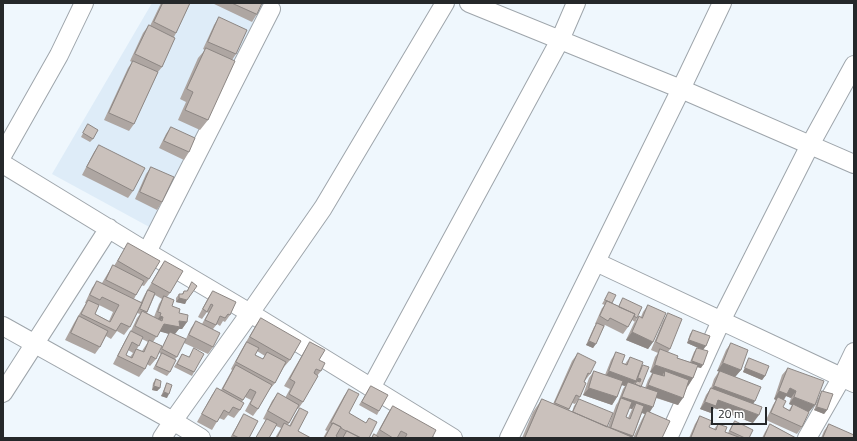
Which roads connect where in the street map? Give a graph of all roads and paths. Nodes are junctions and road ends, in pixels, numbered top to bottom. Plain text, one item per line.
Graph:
1 (84, 3) edge
2 (445, 3) edge
3 (469, 3) edge
4 (576, 3) edge
5 (722, 3) edge
6 (271, 9) dead end
7 (560, 40) junction
8 (854, 65) edge
9 (681, 89) junction
10 (810, 145) junction
11 (3, 154) edge
12 (3, 164) edge
13 (854, 164) edge
14 (108, 228) junction
15 (147, 252) junction
16 (596, 262) junction
17 (250, 313) junction
18 (721, 320) junction
19 (3, 326) edge
20 (35, 344) junction
21 (854, 352) edge
22 (848, 380) edge
23 (371, 388) junction
24 (3, 393) edge
25 (172, 421) junction
26 (162, 438) edge
27 (200, 438) edge
28 (452, 438) edge
29 (509, 438) edge
30 (668, 438) edge
31 (807, 438) edge

1 - 11 street
2 - 17 street
3 - 7 street
4 - 7 street
5 - 9 street
6 - 15 street
7 - 9 street
7 - 23 street
8 - 10 street
9 - 10 street
9 - 16 street
10 - 13 street
10 - 18 street
12 - 14 street
14 - 15 street
14 - 20 street
15 - 17 street
16 - 18 street
16 - 29 street
17 - 23 street
17 - 25 street
18 - 22 street
18 - 30 street
19 - 20 street
20 - 24 street
20 - 25 street
21 - 22 street
22 - 31 street
23 - 28 street
25 - 26 street
25 - 27 street

